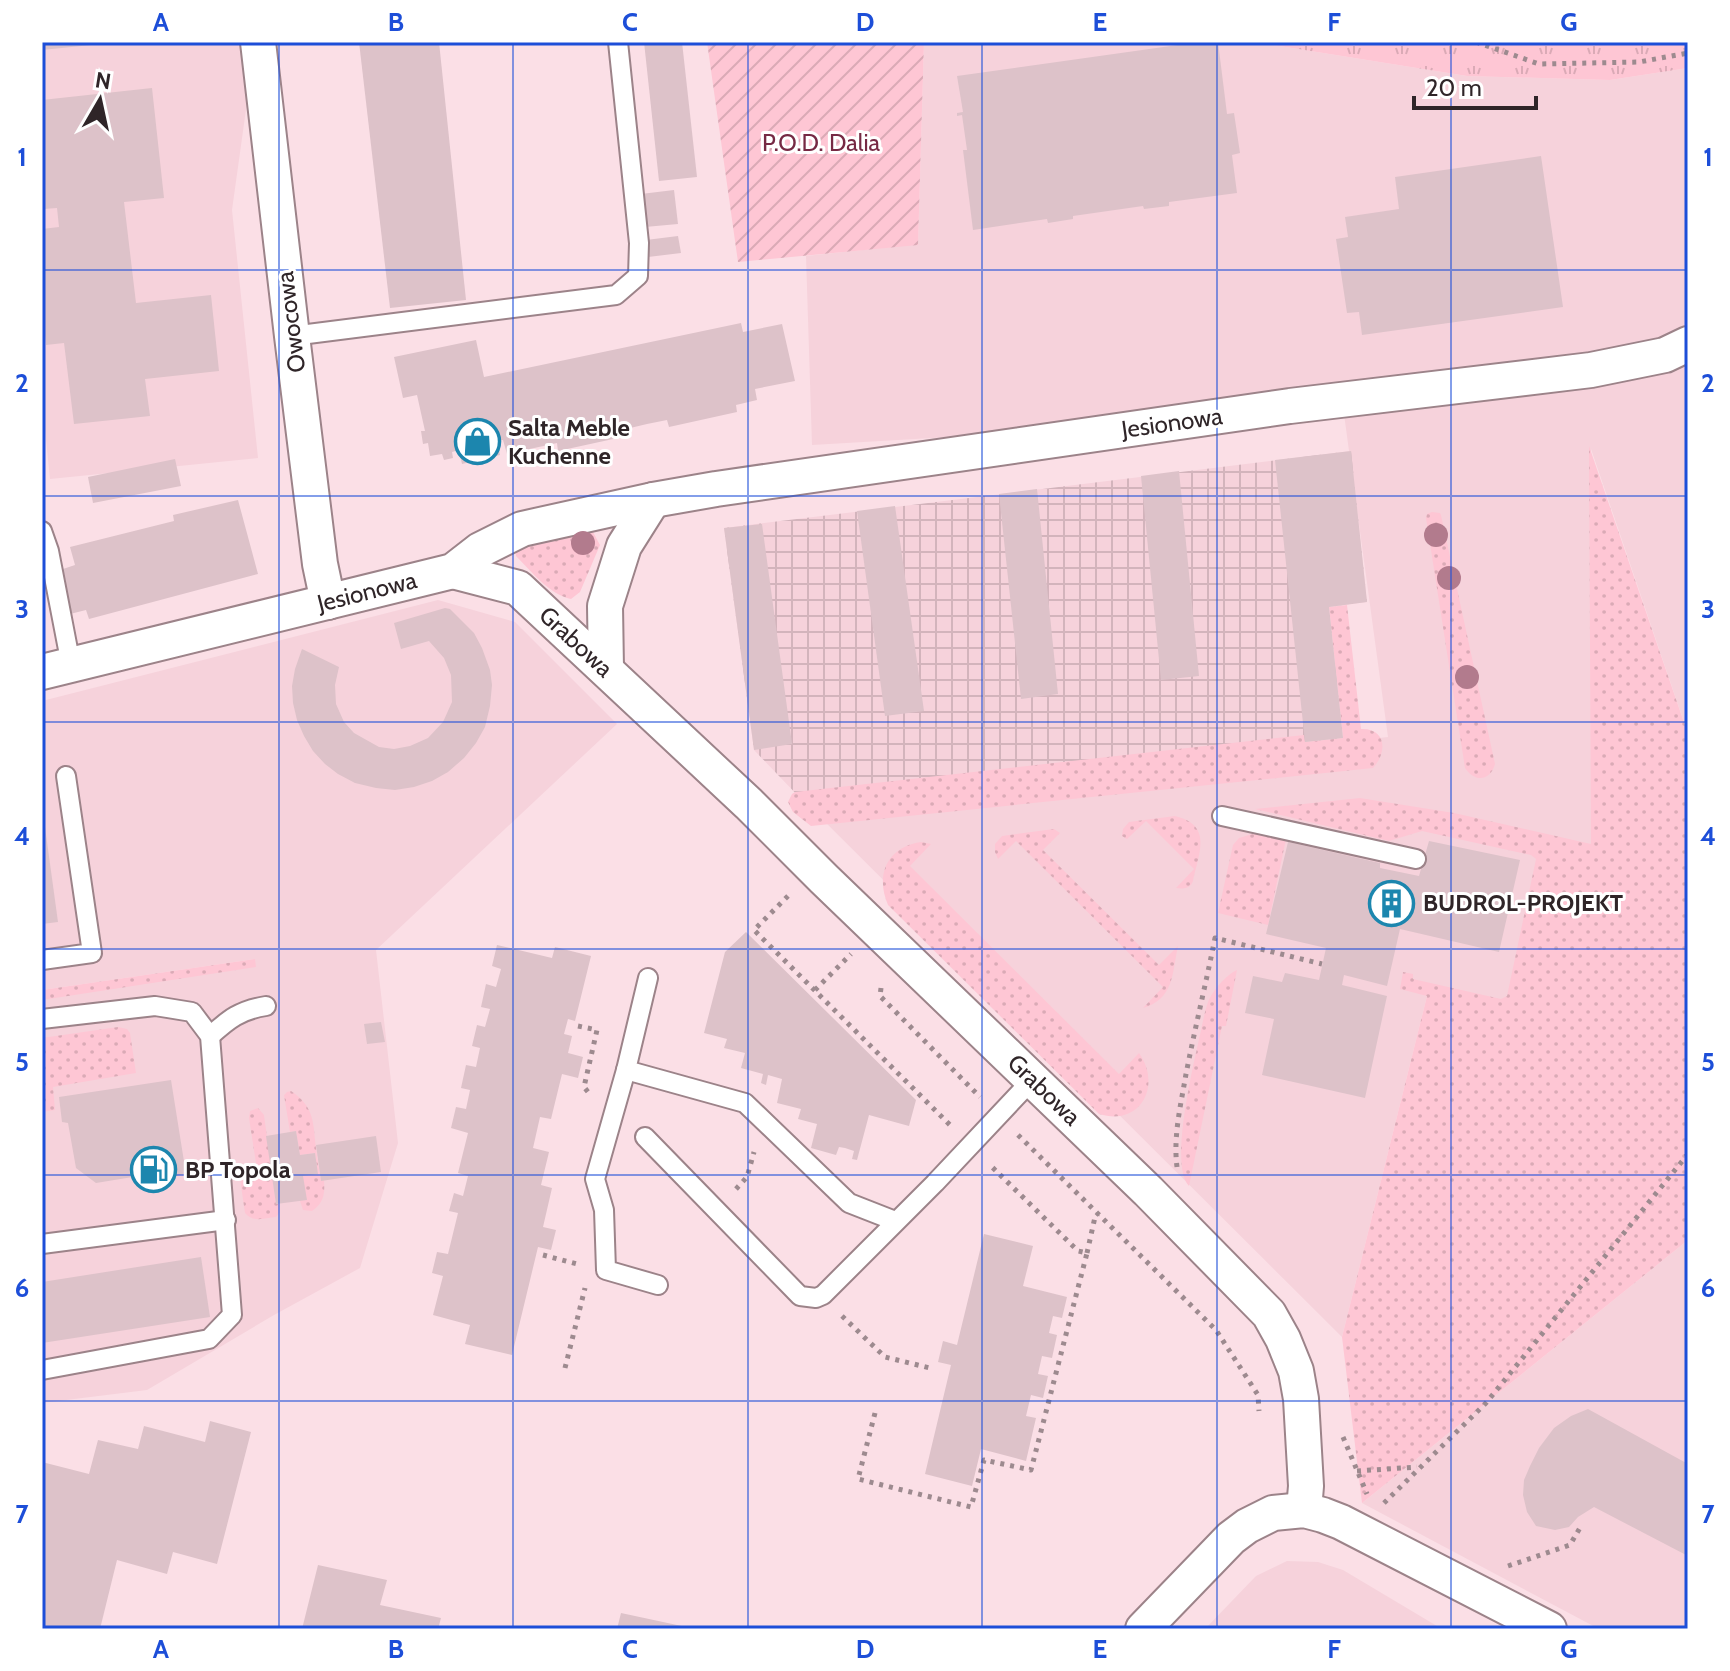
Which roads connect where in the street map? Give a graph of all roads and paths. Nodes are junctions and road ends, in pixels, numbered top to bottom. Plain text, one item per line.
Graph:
1 (258, 42) edge
2 (618, 42) edge
3 (1476, 42) edge
4 (1688, 53) edge
5 (292, 336) junction
6 (1688, 344) edge
7 (653, 500) junction
8 (42, 531) edge
9 (453, 571) junction
10 (328, 602) junction
11 (57, 669) edge
12 (606, 669) junction
13 (66, 776) dead end
14 (1222, 816) dead end
15 (1416, 859) dead end
16 (791, 893) dead end
17 (853, 953) dead end
18 (42, 960) edge
19 (1322, 964) dead end
20 (648, 978) dead end
21 (815, 990) junction
22 (266, 1006) dead end
23 (42, 1019) edge
24 (210, 1036) junction
25 (626, 1070) junction
26 (1032, 1080) junction
27 (645, 1137) dead end
28 (970, 1145) junction
29 (1688, 1154) edge
30 (1177, 1172) dead end
31 (1098, 1214) dead end
32 (226, 1220) junction
33 (895, 1221) junction
34 (42, 1244) edge
35 (1087, 1253) junction
36 (543, 1255) dead end
37 (590, 1267) dead end
38 (658, 1285) dead end
39 (823, 1295) junction
40 (934, 1369) dead end
41 (42, 1370) edge
42 (875, 1413) dead end
43 (1342, 1433) dead end
44 (1418, 1467) junction
45 (1357, 1471) junction
46 (1371, 1502) dead end
47 (1379, 1508) dead end
48 (1304, 1510) junction
49 (1581, 1526) dead end
50 (1496, 1570) dead end
51 (1143, 1629) edge
52 (1549, 1629) edge

1 - 5 street, Owocowa
2 - 5 lane
3 - 4 path
5 - 10 street, Owocowa
6 - 7 street, Jesionowa
7 - 9 street, Jesionowa
7 - 12 street
8 - 11 lane, Jesionowa
9 - 10 street, Jesionowa
9 - 12 street, Grabowa
10 - 11 street, Jesionowa
12 - 26 street, Grabowa
13 - 18 lane
14 - 15 lane
16 - 21 path
17 - 21 path
19 - 30 path
20 - 25 lane
21 - 28 path
22 - 24 lane
23 - 24 lane
24 - 32 lane
25 - 33 lane
25 - 38 lane
26 - 28 lane
26 - 48 street, Grabowa
27 - 39 lane
28 - 33 lane
28 - 35 path
29 - 44 path
31 - 35 path
32 - 34 lane
32 - 41 lane
33 - 39 lane
35 - 42 path
36 - 37 path
39 - 40 path
43 - 45 path
44 - 45 path
44 - 47 path
45 - 46 path
48 - 51 street
48 - 52 street
49 - 50 path

